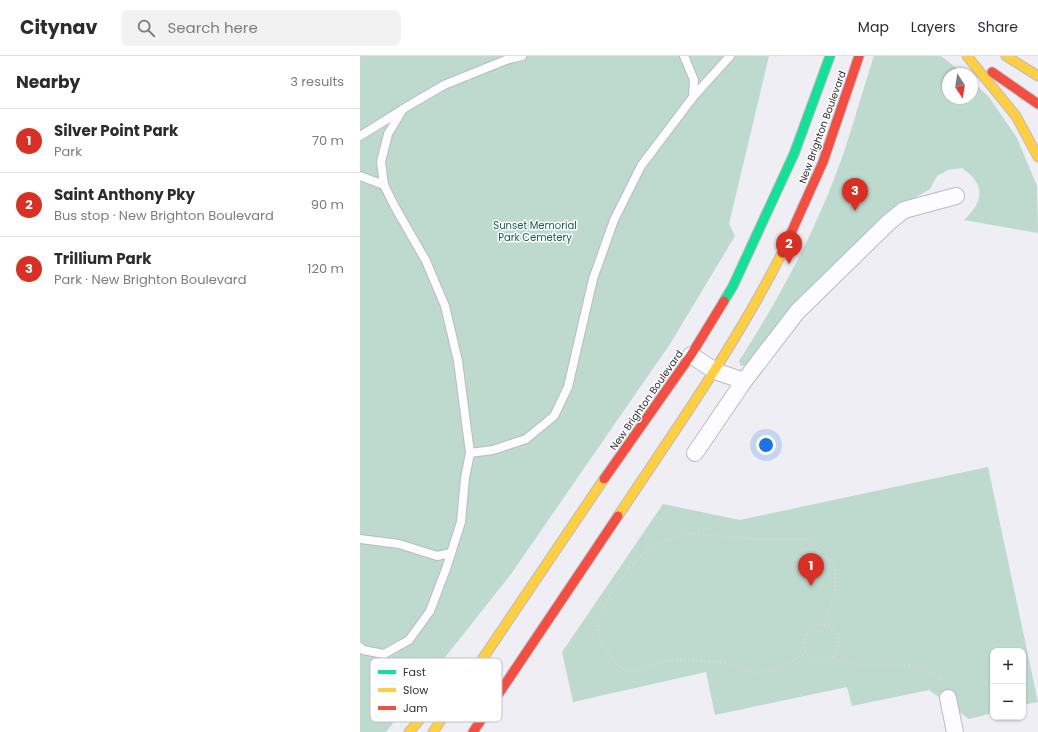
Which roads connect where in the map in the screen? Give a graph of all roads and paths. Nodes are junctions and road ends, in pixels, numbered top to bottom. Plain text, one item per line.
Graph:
1 (365, 56) edge
2 (522, 56) edge
3 (684, 56) edge
4 (730, 56) edge
5 (830, 56) edge
6 (859, 56) edge
7 (968, 56) edge
8 (1006, 56) edge
9 (360, 61) edge
10 (1038, 76) edge
11 (693, 97) junction
12 (1038, 104) edge
13 (403, 109) junction
14 (360, 136) edge
15 (1038, 157) edge
16 (360, 176) edge
17 (384, 185) junction
18 (956, 196) dead end
19 (690, 355) junction
20 (715, 371) junction
21 (744, 381) junction
22 (470, 453) junction
23 (695, 453) dead end
24 (360, 539) edge
25 (451, 554) junction
26 (510, 617) junction
27 (824, 625) junction
28 (360, 647) edge
29 (807, 653) junction
30 (833, 657) junction
31 (473, 658) edge
32 (483, 658) edge
33 (502, 689) edge
34 (948, 698) joint
35 (418, 722) edge
36 (440, 722) edge
37 (480, 722) edge
38 (410, 732) edge
39 (433, 732) edge
40 (473, 732) edge
41 (955, 732) edge

1 - 9 path
2 - 13 lane
3 - 11 lane
4 - 11 lane
5 - 19 main road, New Brighton Boulevard
6 - 20 main road, New Brighton Boulevard
7 - 12 main road
7 - 15 main road
8 - 10 main road
11 - 22 lane
13 - 14 lane
13 - 17 lane
16 - 17 lane
17 - 22 lane
18 - 21 street
19 - 20 street
19 - 26 main road, New Brighton Boulevard
20 - 21 street
20 - 33 main road, New Brighton Boulevard
21 - 23 street
22 - 25 lane
24 - 25 lane
25 - 28 lane
26 - 31 main road
26 - 32 main road, New Brighton Boulevard
27 - 29 path
27 - 29 path
27 - 30 path
29 - 30 path
30 - 34 path
34 - 41 street
35 - 38 main road
36 - 39 main road, New Brighton Boulevard
37 - 40 main road, New Brighton Boulevard

